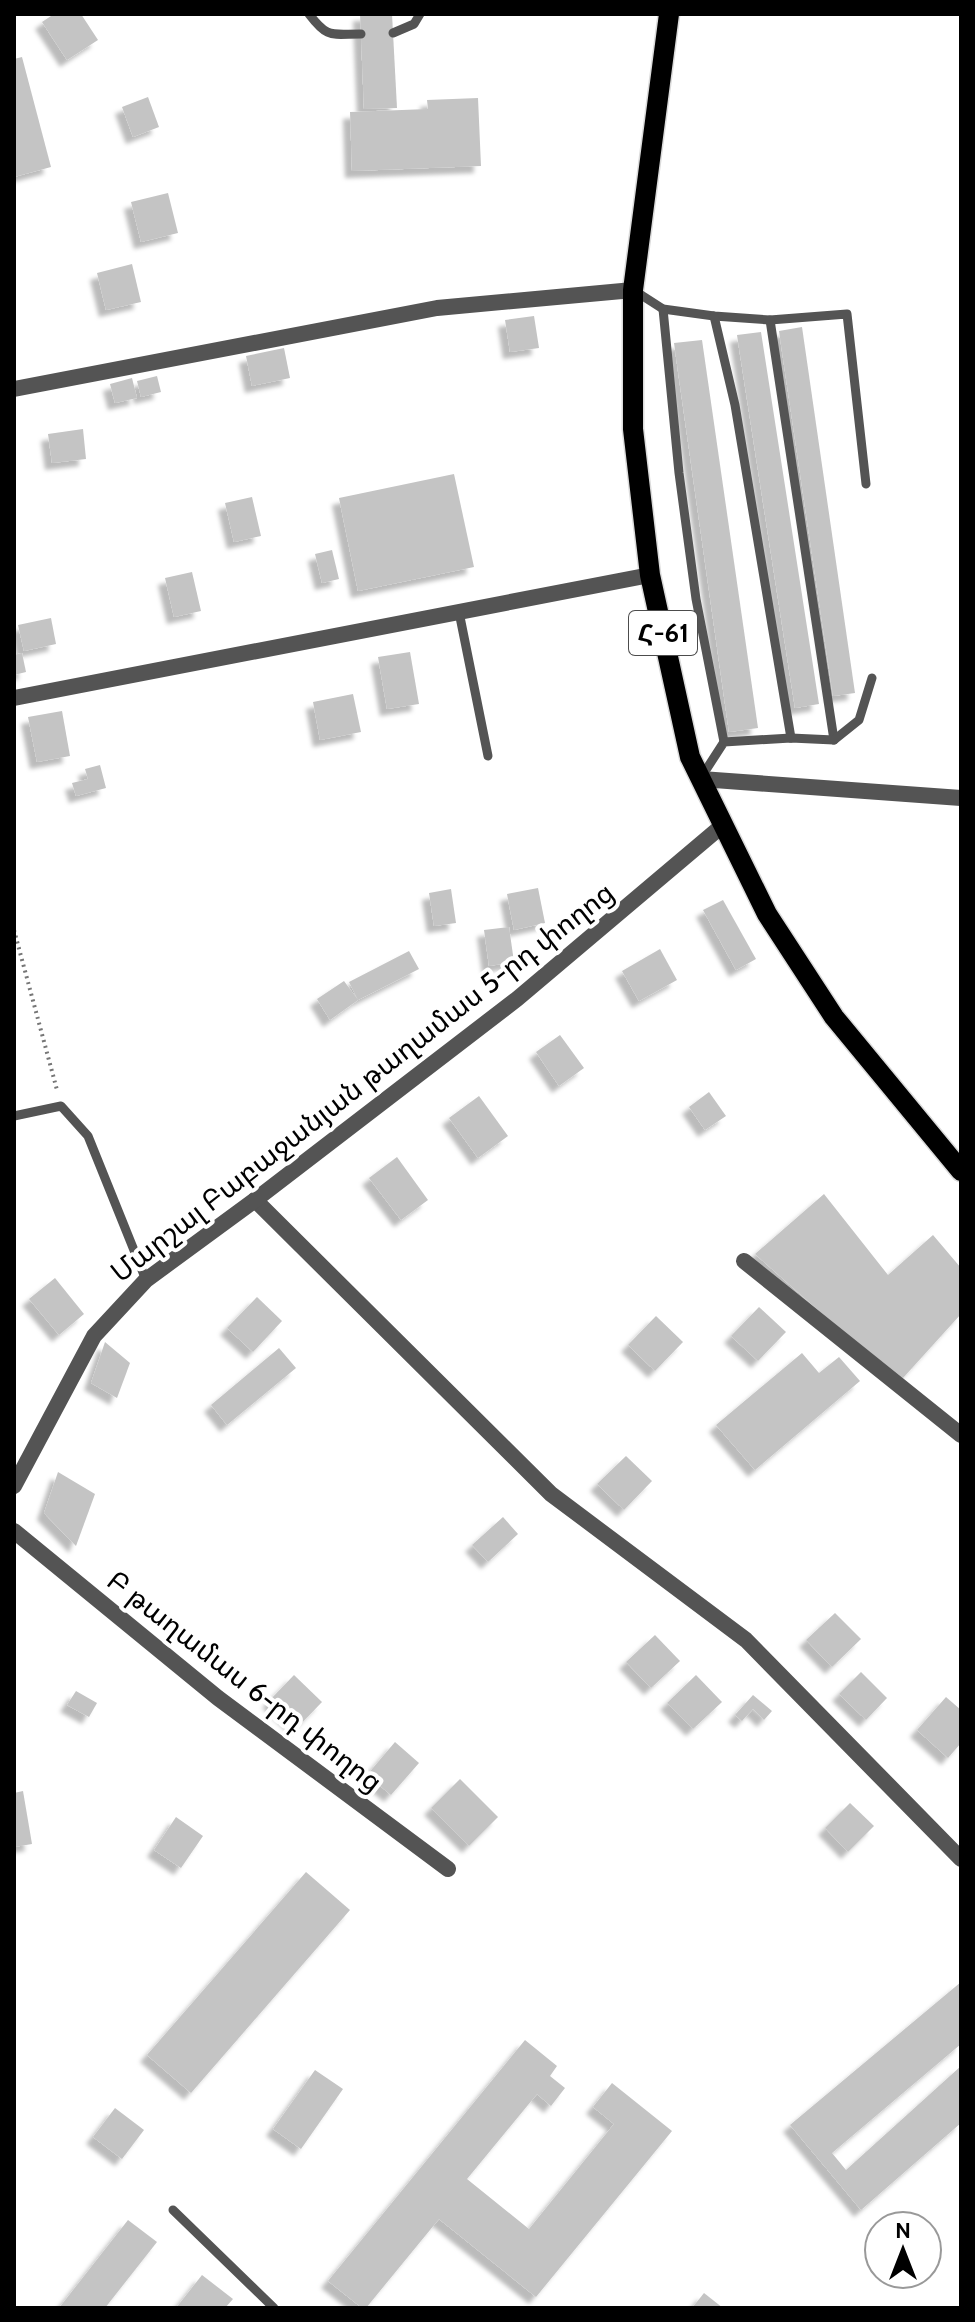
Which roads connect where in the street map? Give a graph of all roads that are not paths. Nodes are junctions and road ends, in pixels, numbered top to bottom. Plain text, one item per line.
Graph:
1 (309, 14) edge
2 (420, 14) edge
3 (669, 14) edge
4 (393, 33) dead end
5 (361, 34) dead end
6 (633, 290) junction
7 (663, 309) junction
8 (714, 316) junction
9 (770, 320) junction
10 (14, 389) edge
11 (866, 484) dead end
12 (650, 575) junction
13 (459, 612) junction
14 (872, 678) dead end
15 (14, 698) edge
16 (791, 738) junction
17 (834, 740) junction
18 (724, 742) junction
19 (488, 756) dead end
20 (701, 779) junction
21 (961, 798) edge
22 (723, 825) junction
23 (14, 1116) edge
24 (961, 1171) edge
25 (255, 1200) junction
26 (744, 1261) dead end
27 (146, 1280) junction
28 (961, 1435) edge
29 (14, 1486) edge
30 (14, 1531) edge
31 (961, 1859) edge
32 (448, 1869) dead end
33 (173, 2210) dead end
34 (274, 2308) edge

1 - 5 lane
2 - 4 lane
3 - 6 main road, Հ-61
6 - 7 lane
6 - 10 street
6 - 12 main road, Հ-61
7 - 8 lane
7 - 18 lane
8 - 9 lane
8 - 16 lane
9 - 11 lane
9 - 17 lane
12 - 13 street
12 - 20 main road, Հ-61
13 - 15 street
13 - 19 lane
14 - 17 lane
16 - 17 lane
16 - 18 lane
18 - 20 lane
20 - 21 street
20 - 22 main road, Հ-61
22 - 24 main road, Հ-61
22 - 25 street, Մարշալ Բաբաջանյան թաղամաս 5-րդ փողոց
23 - 27 lane
25 - 27 street, Մարշալ Բաբաջանյան թաղամաս 5-րդ փողոց
25 - 31 street
26 - 28 street
27 - 29 street, Մարշալ Բաբաջանյան թաղամաս 5-րդ փողոց
30 - 32 street, Բ թաղամաս 6-րդ փողոց
33 - 34 lane

